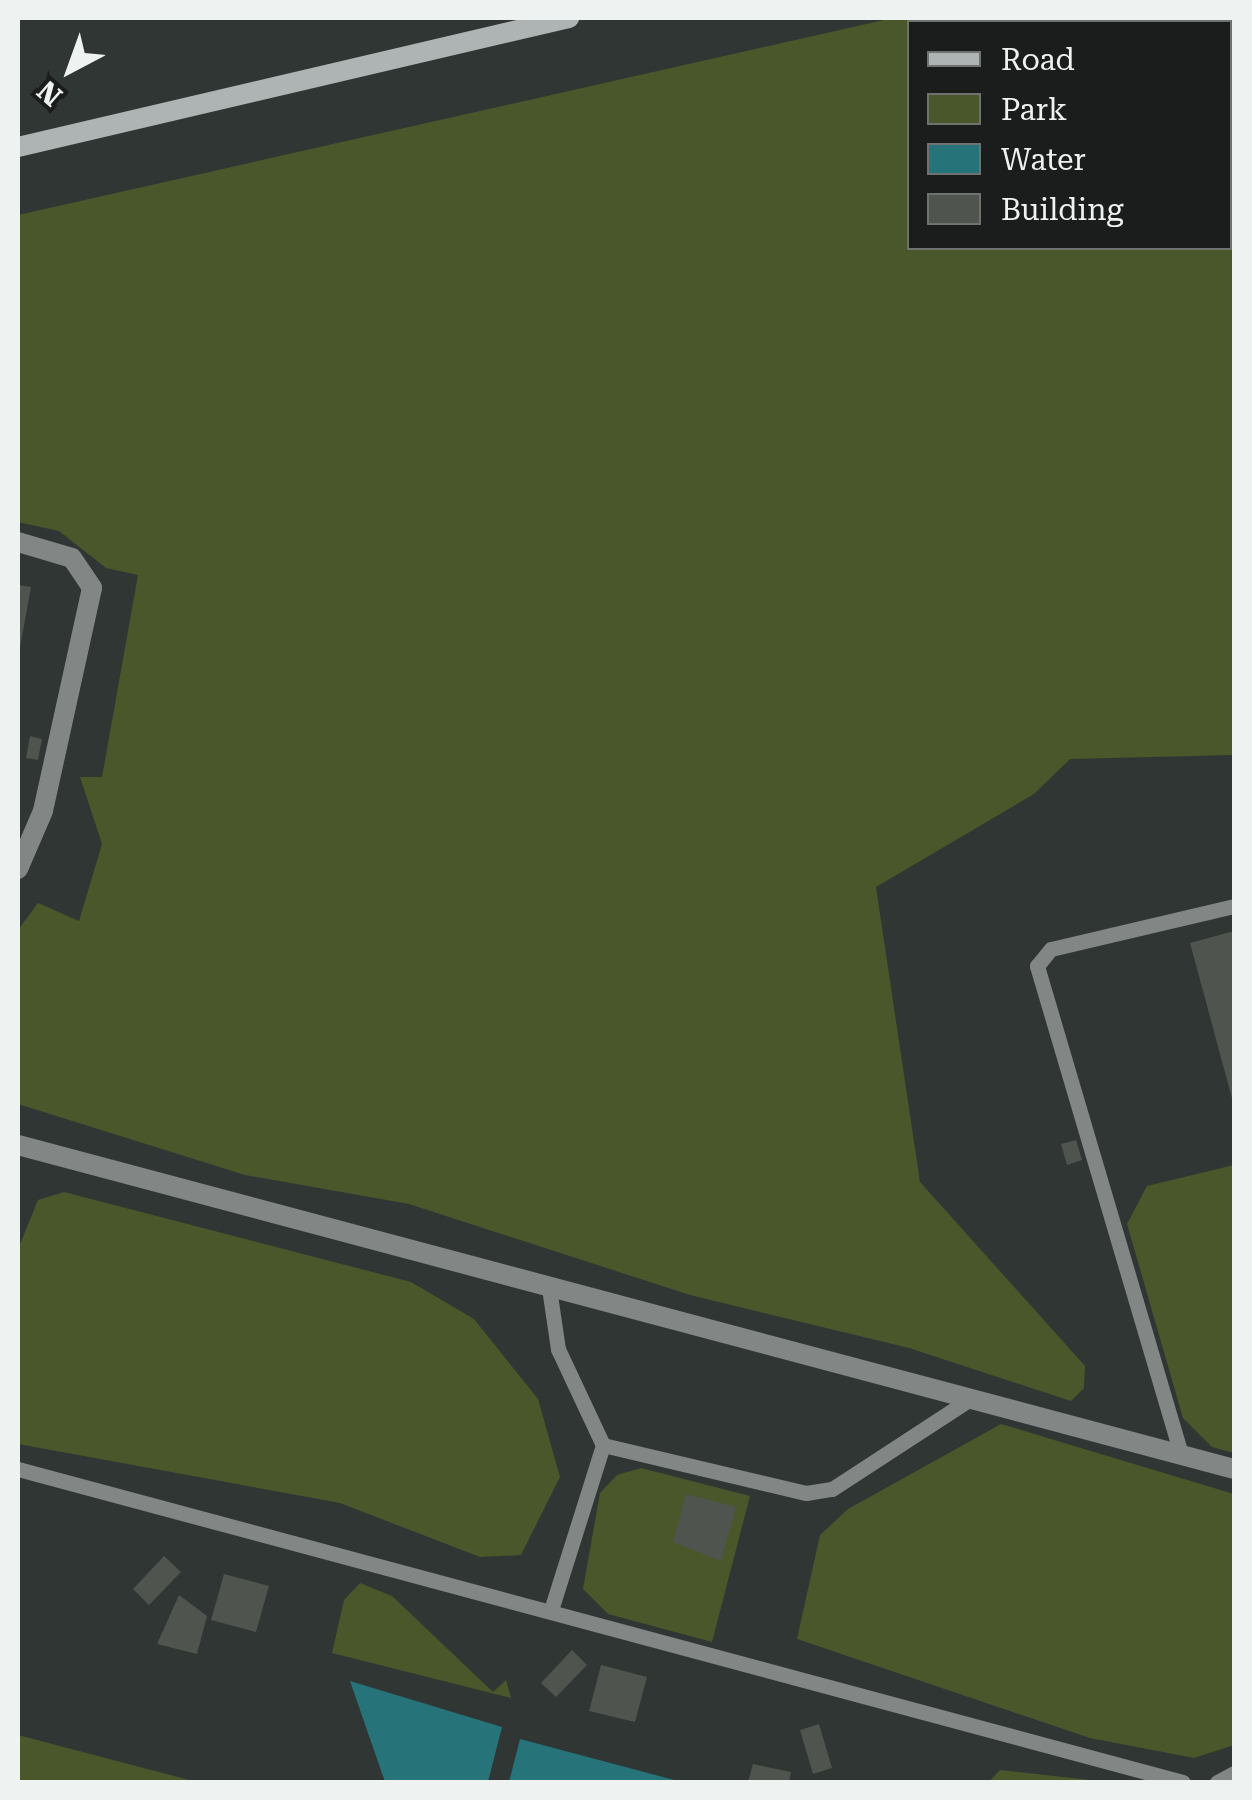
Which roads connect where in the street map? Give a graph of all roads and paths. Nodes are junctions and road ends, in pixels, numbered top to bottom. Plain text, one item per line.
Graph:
1 (569, 18) edge
2 (18, 147) edge
3 (18, 542) edge
4 (23, 842) edge
5 (18, 870) edge
6 (1234, 906) edge
7 (19, 1151) edge
8 (549, 1288) junction
9 (970, 1399) junction
10 (602, 1445) junction
11 (1181, 1454) junction
12 (1234, 1468) edge
13 (18, 1469) edge
14 (551, 1610) junction
15 (1234, 1774) edge
16 (1183, 1782) edge
17 (1216, 1782) edge

1 - 2 street
3 - 4 street
4 - 5 street
6 - 11 lane
7 - 8 street
8 - 9 street
8 - 10 lane
9 - 10 lane
9 - 11 street
10 - 14 lane
11 - 12 street
13 - 14 lane
14 - 16 lane
15 - 17 lane

